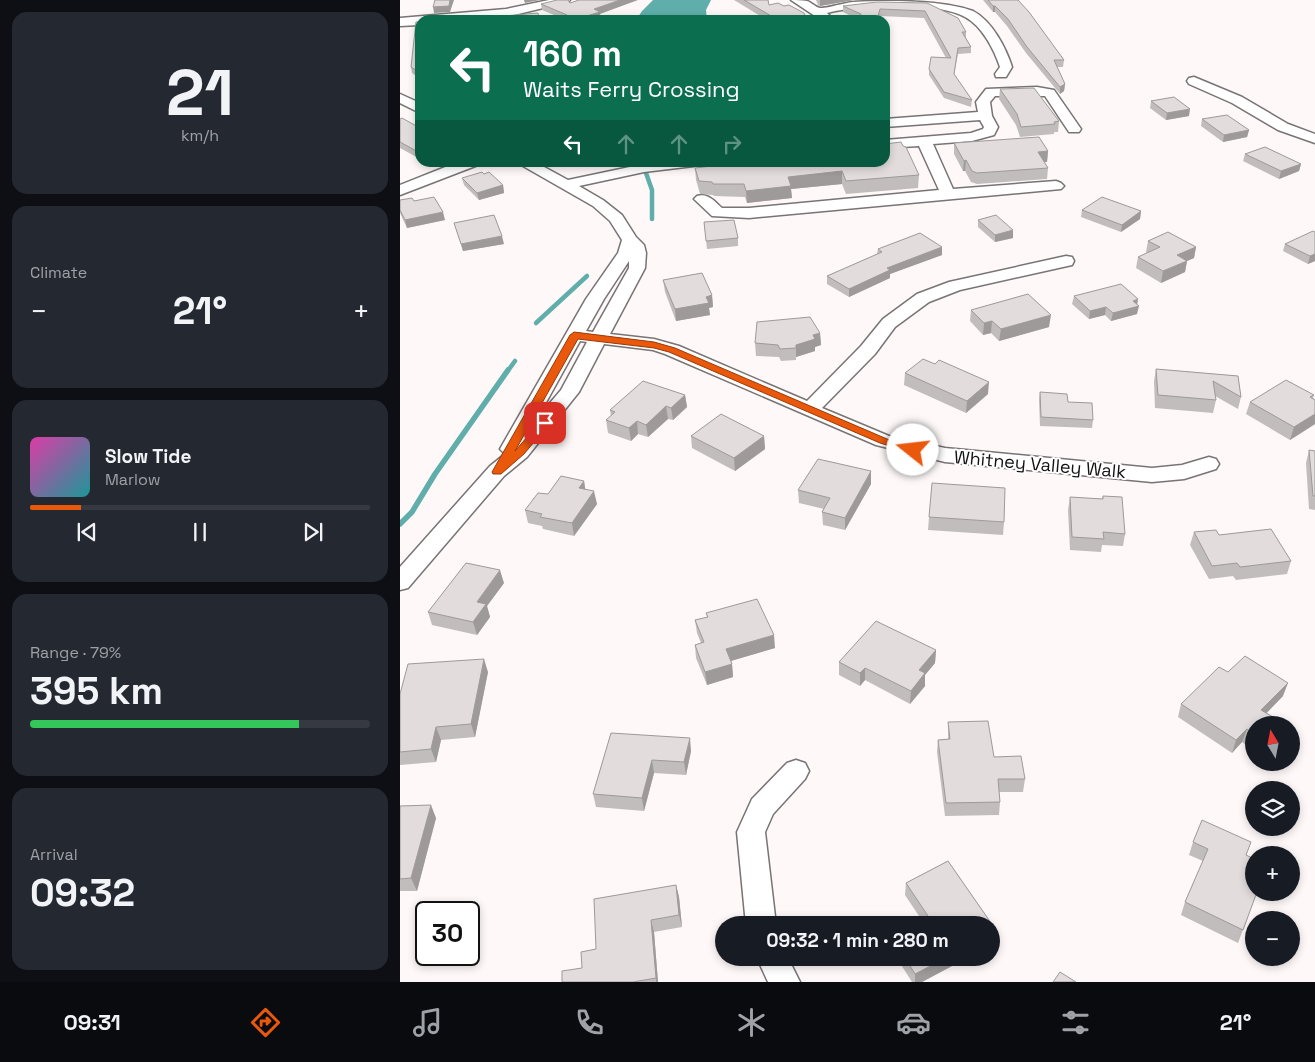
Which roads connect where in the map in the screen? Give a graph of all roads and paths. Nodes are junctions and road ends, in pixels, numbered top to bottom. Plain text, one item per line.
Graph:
1 (500, 0) edge
2 (564, 0) edge
3 (797, 0) edge
4 (945, 3) edge
5 (506, 13) junction
6 (483, 15) edge
7 (822, 15) edge
8 (826, 15) edge
9 (415, 20) edge
10 (400, 22) edge
11 (1001, 74) dead end
12 (1194, 81) dead end
13 (400, 98) edge
14 (415, 106) edge
15 (986, 116) junction
16 (890, 124) edge
17 (1074, 129) dead end
18 (1315, 139) edge
19 (924, 141) junction
20 (890, 144) edge
21 (460, 167) edge
22 (534, 167) edge
23 (592, 167) edge
24 (653, 167) edge
25 (572, 184) junction
26 (1056, 186) dead end
27 (400, 190) edge
28 (948, 194) junction
29 (702, 199) edge
30 (630, 240) junction
31 (1066, 261) dead end
32 (570, 343) junction
33 (595, 345) junction
34 (809, 410) junction
35 (1209, 464) dead end
36 (497, 472) junction
37 (400, 582) edge
38 (796, 770) dead end
39 (760, 916) edge
40 (776, 966) edge
41 (784, 982) edge

1 - 5 street
2 - 5 street
3 - 7 street
4 - 8 street
4 - 11 street
5 - 6 street
9 - 10 street
12 - 18 street
13 - 14 street
15 - 16 street
15 - 17 street
15 - 19 street
19 - 20 street
19 - 28 street
21 - 27 street
22 - 25 street
23 - 25 street
24 - 25 street
25 - 30 street
26 - 28 street
28 - 29 street
30 - 32 street
30 - 33 street
31 - 34 street
32 - 33 street, Whitney Valley Walk
32 - 36 street
33 - 34 street, Whitney Valley Walk
33 - 36 street
34 - 35 street, Whitney Valley Walk
36 - 37 street
38 - 39 street
40 - 41 street

